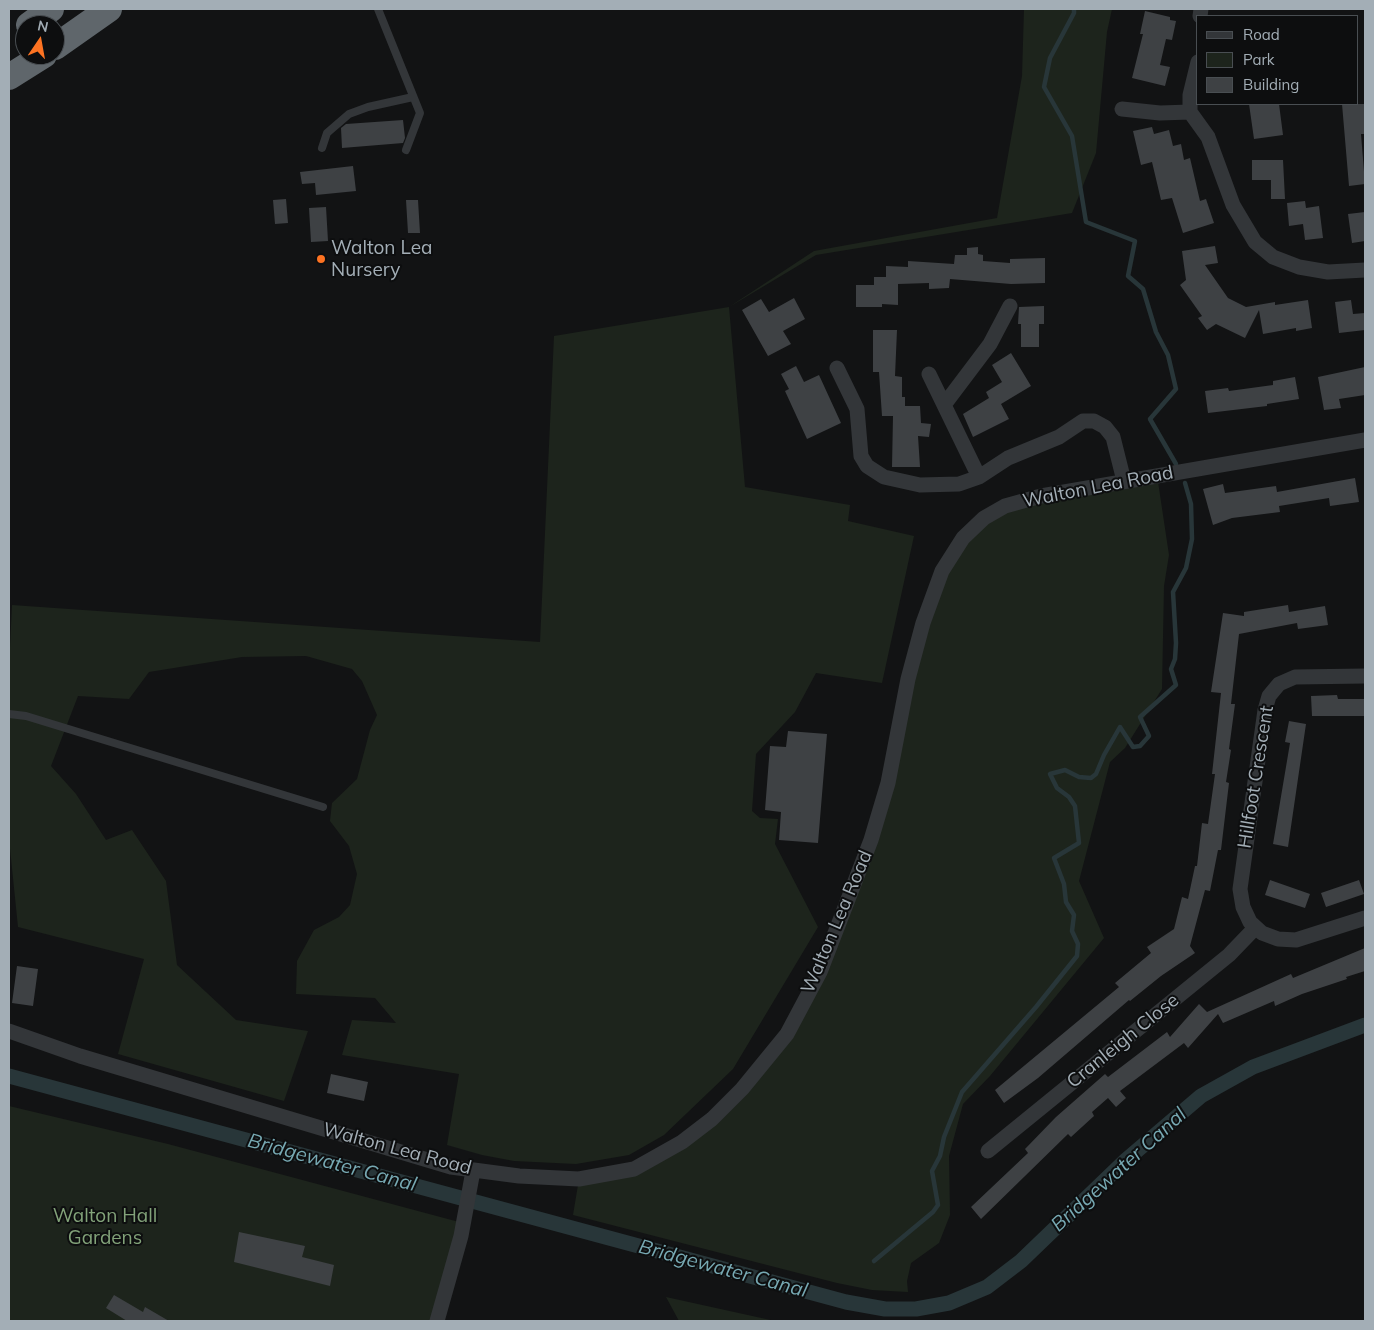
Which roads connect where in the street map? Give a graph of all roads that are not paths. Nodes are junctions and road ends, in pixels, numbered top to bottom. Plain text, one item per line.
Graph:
1 (109, 9) edge
2 (378, 9) edge
3 (65, 40) edge
4 (28, 65) edge
5 (1196, 70) edge
6 (9, 77) edge
7 (413, 97) junction
8 (1122, 110) dead end
9 (1190, 112) junction
10 (322, 148) dead end
11 (406, 150) dead end
12 (1365, 270) edge
13 (1010, 306) dead end
14 (836, 368) dead end
15 (928, 374) dead end
16 (944, 406) junction
17 (1365, 440) edge
18 (979, 478) junction
19 (1124, 481) junction
20 (1365, 676) edge
21 (9, 714) edge
22 (323, 807) dead end
23 (1365, 918) edge
24 (1255, 928) junction
25 (9, 1031) edge
26 (988, 1151) dead end
27 (474, 1171) junction
28 (437, 1321) edge

1 - 3 highway
2 - 7 lane
4 - 6 highway
5 - 9 street
7 - 10 lane
7 - 11 lane
8 - 9 street
9 - 12 street
13 - 16 street
14 - 18 street
15 - 16 street
16 - 18 street
17 - 19 street, Walton Lea Road
18 - 19 street
19 - 27 street, Walton Lea Road
20 - 24 street, Hillfoot Crescent
21 - 22 lane
23 - 24 street
24 - 26 street, Cranleigh Close
25 - 27 street, Walton Lea Road
27 - 28 street

